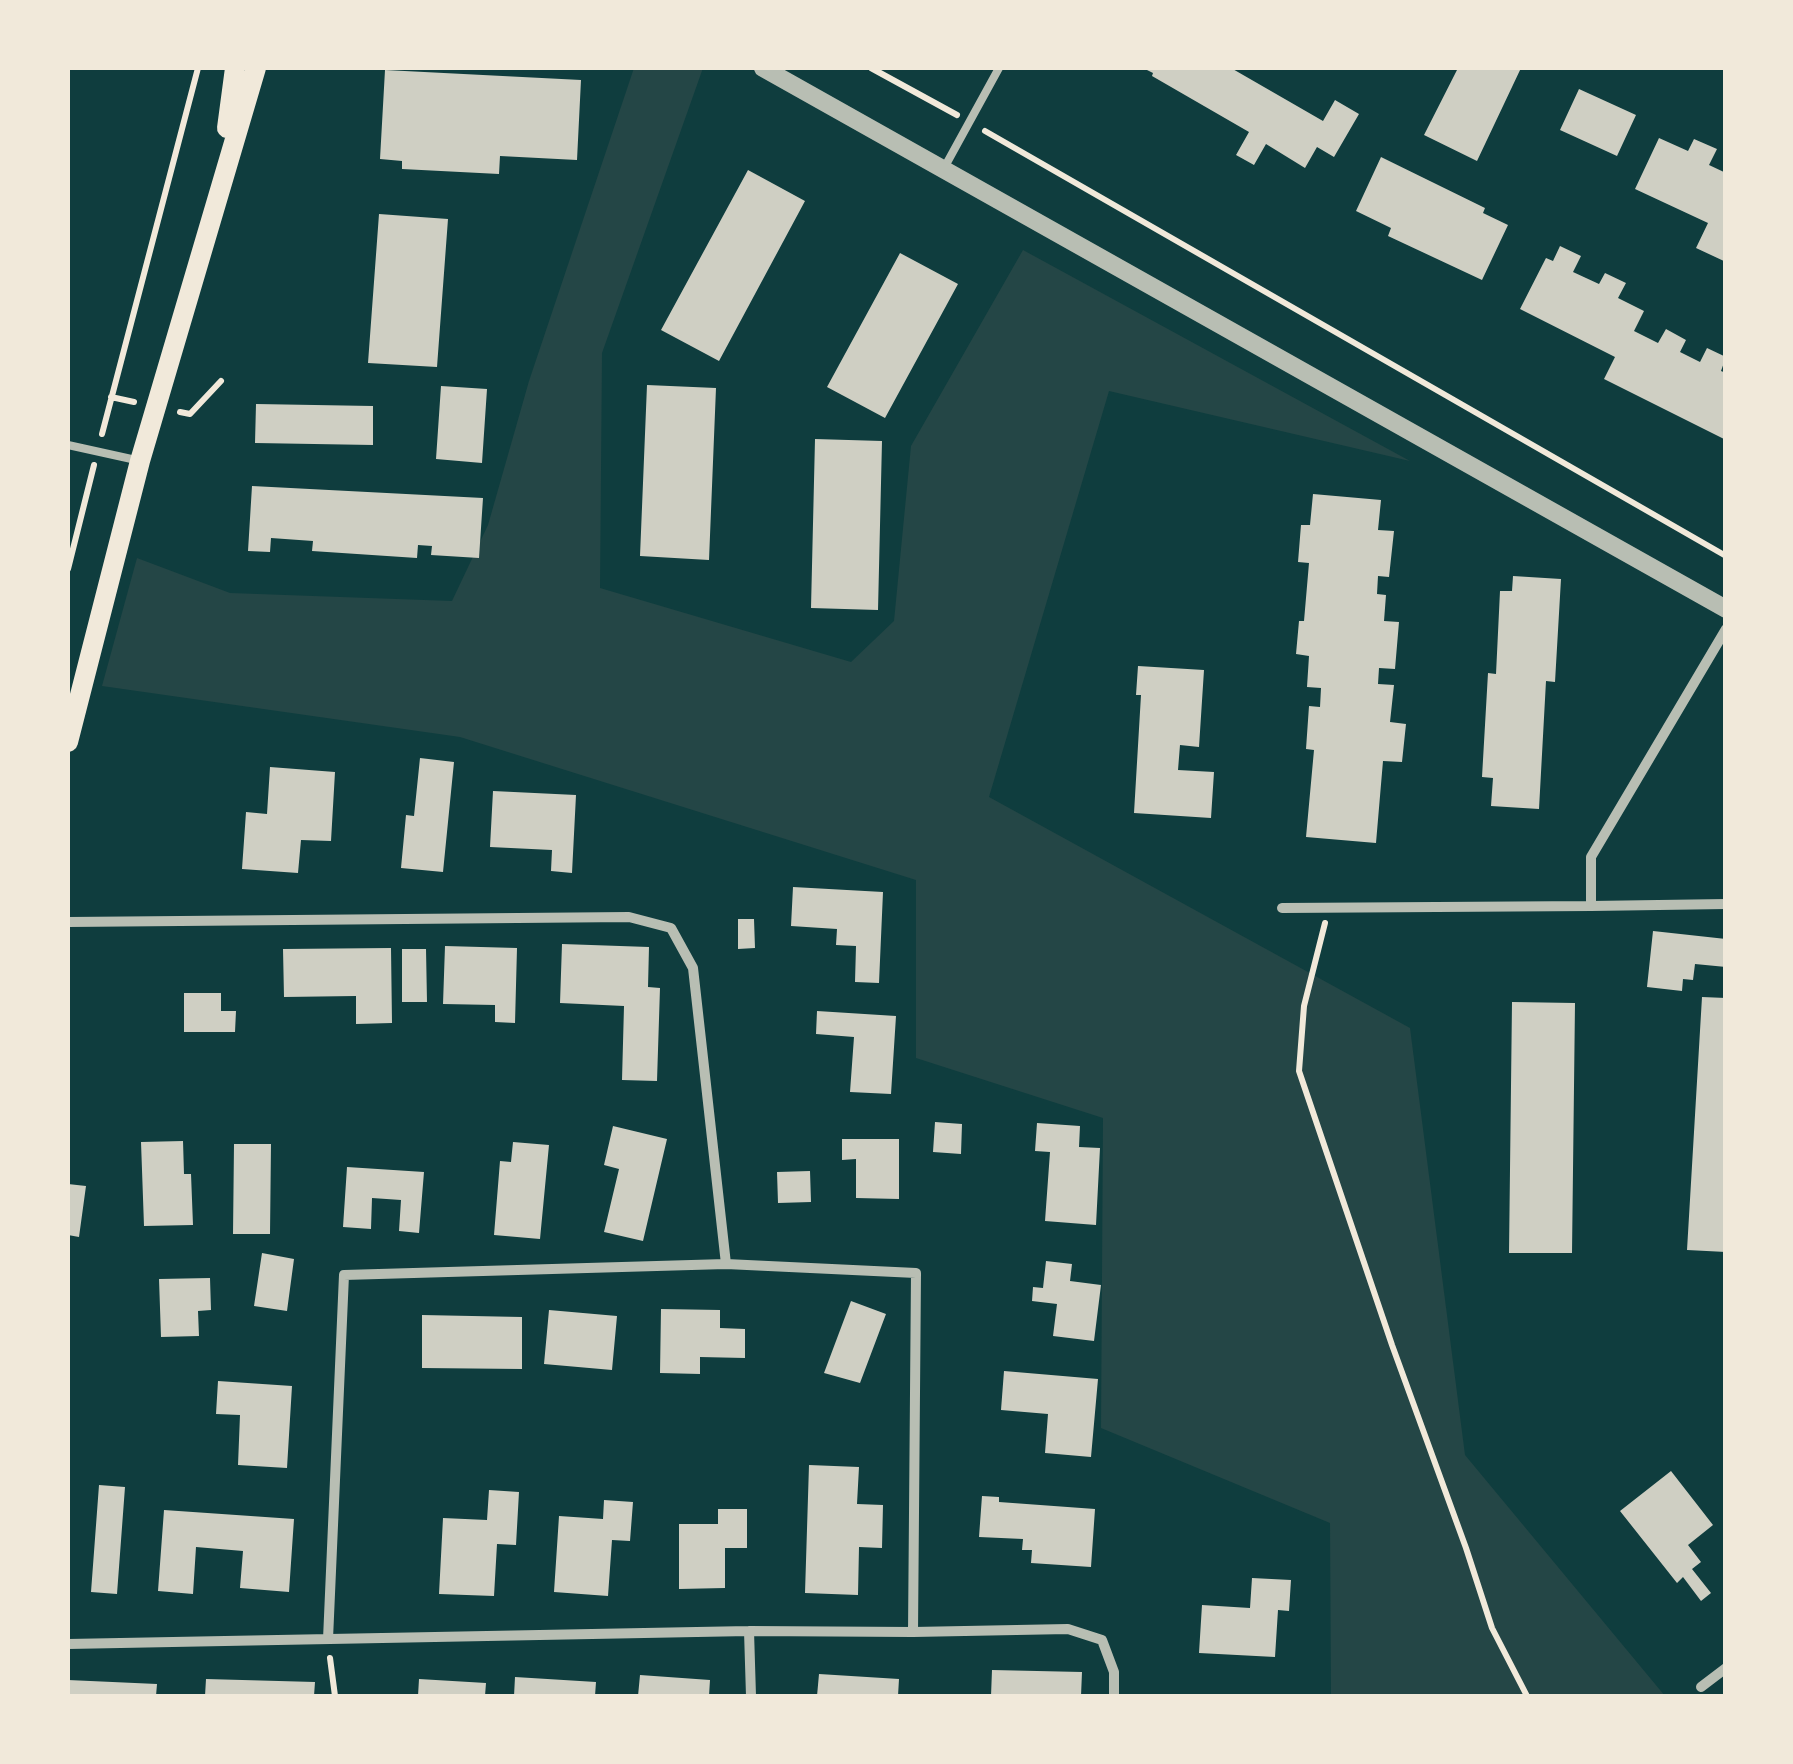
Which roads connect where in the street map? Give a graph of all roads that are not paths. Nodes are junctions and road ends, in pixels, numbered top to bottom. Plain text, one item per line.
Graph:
1 (236, 68) edge
2 (256, 68) edge
3 (763, 68) edge
4 (999, 68) edge
5 (943, 170) junction
6 (220, 190) junction
7 (68, 445) edge
8 (140, 461) junction
9 (1726, 609) edge
10 (1726, 630) edge
11 (68, 742) edge
12 (1726, 904) edge
13 (1591, 906) junction
14 (1282, 908) dead end
15 (68, 922) edge
16 (726, 1264) junction
17 (749, 1631) junction
18 (913, 1632) junction
19 (328, 1639) junction
20 (68, 1644) edge
21 (1726, 1668) edge
22 (1701, 1687) dead end
23 (751, 1696) edge
24 (1114, 1696) edge

1 - 6 main road
2 - 6 main road
3 - 5 street
4 - 5 lane
5 - 9 street
6 - 8 main road
7 - 8 lane
8 - 11 main road
10 - 13 street
12 - 13 street
13 - 14 street
15 - 16 street
16 - 18 street
16 - 19 street
17 - 18 street
17 - 19 street
17 - 23 street
18 - 24 street
19 - 20 street
21 - 22 street

